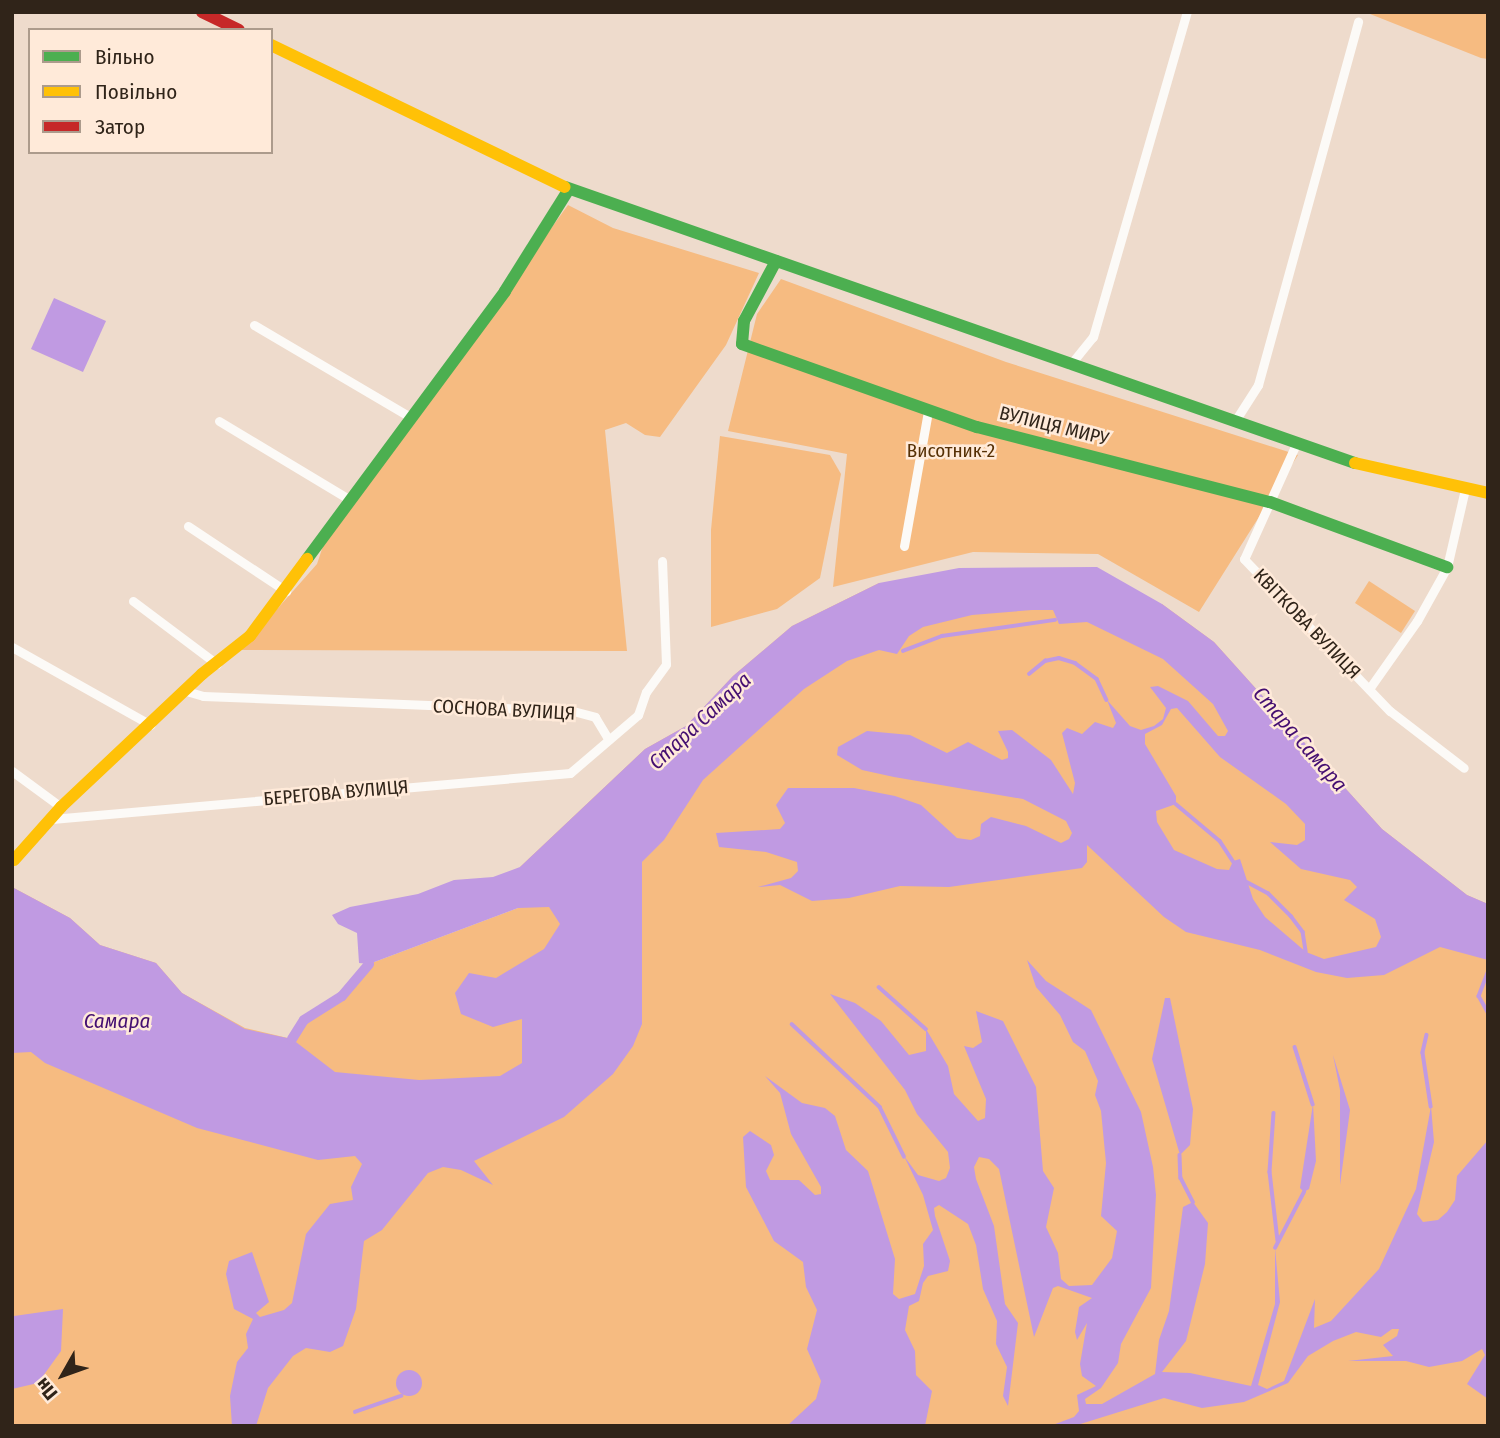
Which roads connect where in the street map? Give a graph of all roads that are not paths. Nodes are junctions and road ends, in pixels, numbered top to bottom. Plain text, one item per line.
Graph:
1 (202, 12) edge
2 (1187, 12) edge
3 (1358, 22) dead end
4 (235, 28) edge
5 (273, 46) edge
6 (569, 189) junction
7 (776, 261) junction
8 (254, 325) dead end
9 (1070, 365) junction
10 (928, 411) junction
11 (412, 418) junction
12 (219, 421) dead end
13 (1235, 421) junction
14 (1296, 444) junction
15 (1465, 489) junction
16 (1488, 494) edge
17 (349, 499) junction
18 (1270, 502) junction
19 (188, 526) dead end
20 (904, 546) dead end
21 (662, 561) dead end
22 (1447, 566) junction
23 (286, 591) junction
24 (133, 601) dead end
25 (12, 647) edge
26 (217, 664) junction
27 (1370, 689) junction
28 (186, 691) junction
29 (150, 725) junction
30 (608, 739) junction
31 (1464, 768) dead end
32 (12, 771) edge
33 (61, 807) junction
34 (51, 819) junction
35 (14, 860) edge

1 - 4 street
2 - 9 street
3 - 13 street
5 - 6 street
6 - 7 street
6 - 11 street
7 - 9 street
7 - 10 street, ВУЛИЦЯ МИРУ
8 - 11 street
9 - 13 street
10 - 18 street, ВУЛИЦЯ МИРУ
10 - 20 street
11 - 17 street
12 - 17 street
13 - 14 street
14 - 15 street
14 - 18 street, КВІТКОВА ВУЛИЦЯ
15 - 16 street
15 - 22 street, КВІТКОВА ВУЛИЦЯ
17 - 23 street
18 - 22 street, ВУЛИЦЯ МИРУ
18 - 27 street, КВІТКОВА ВУЛИЦЯ
19 - 23 street
21 - 30 street
22 - 27 street, КВІТКОВА ВУЛИЦЯ
23 - 26 street
24 - 26 street
25 - 29 street
26 - 28 street
27 - 31 street, КВІТКОВА ВУЛИЦЯ
28 - 29 street
28 - 30 street, СОСНОВА ВУЛИЦЯ
29 - 33 street
30 - 34 street, БЕРЕГОВА ВУЛИЦЯ
32 - 33 street
33 - 34 street
34 - 35 street

